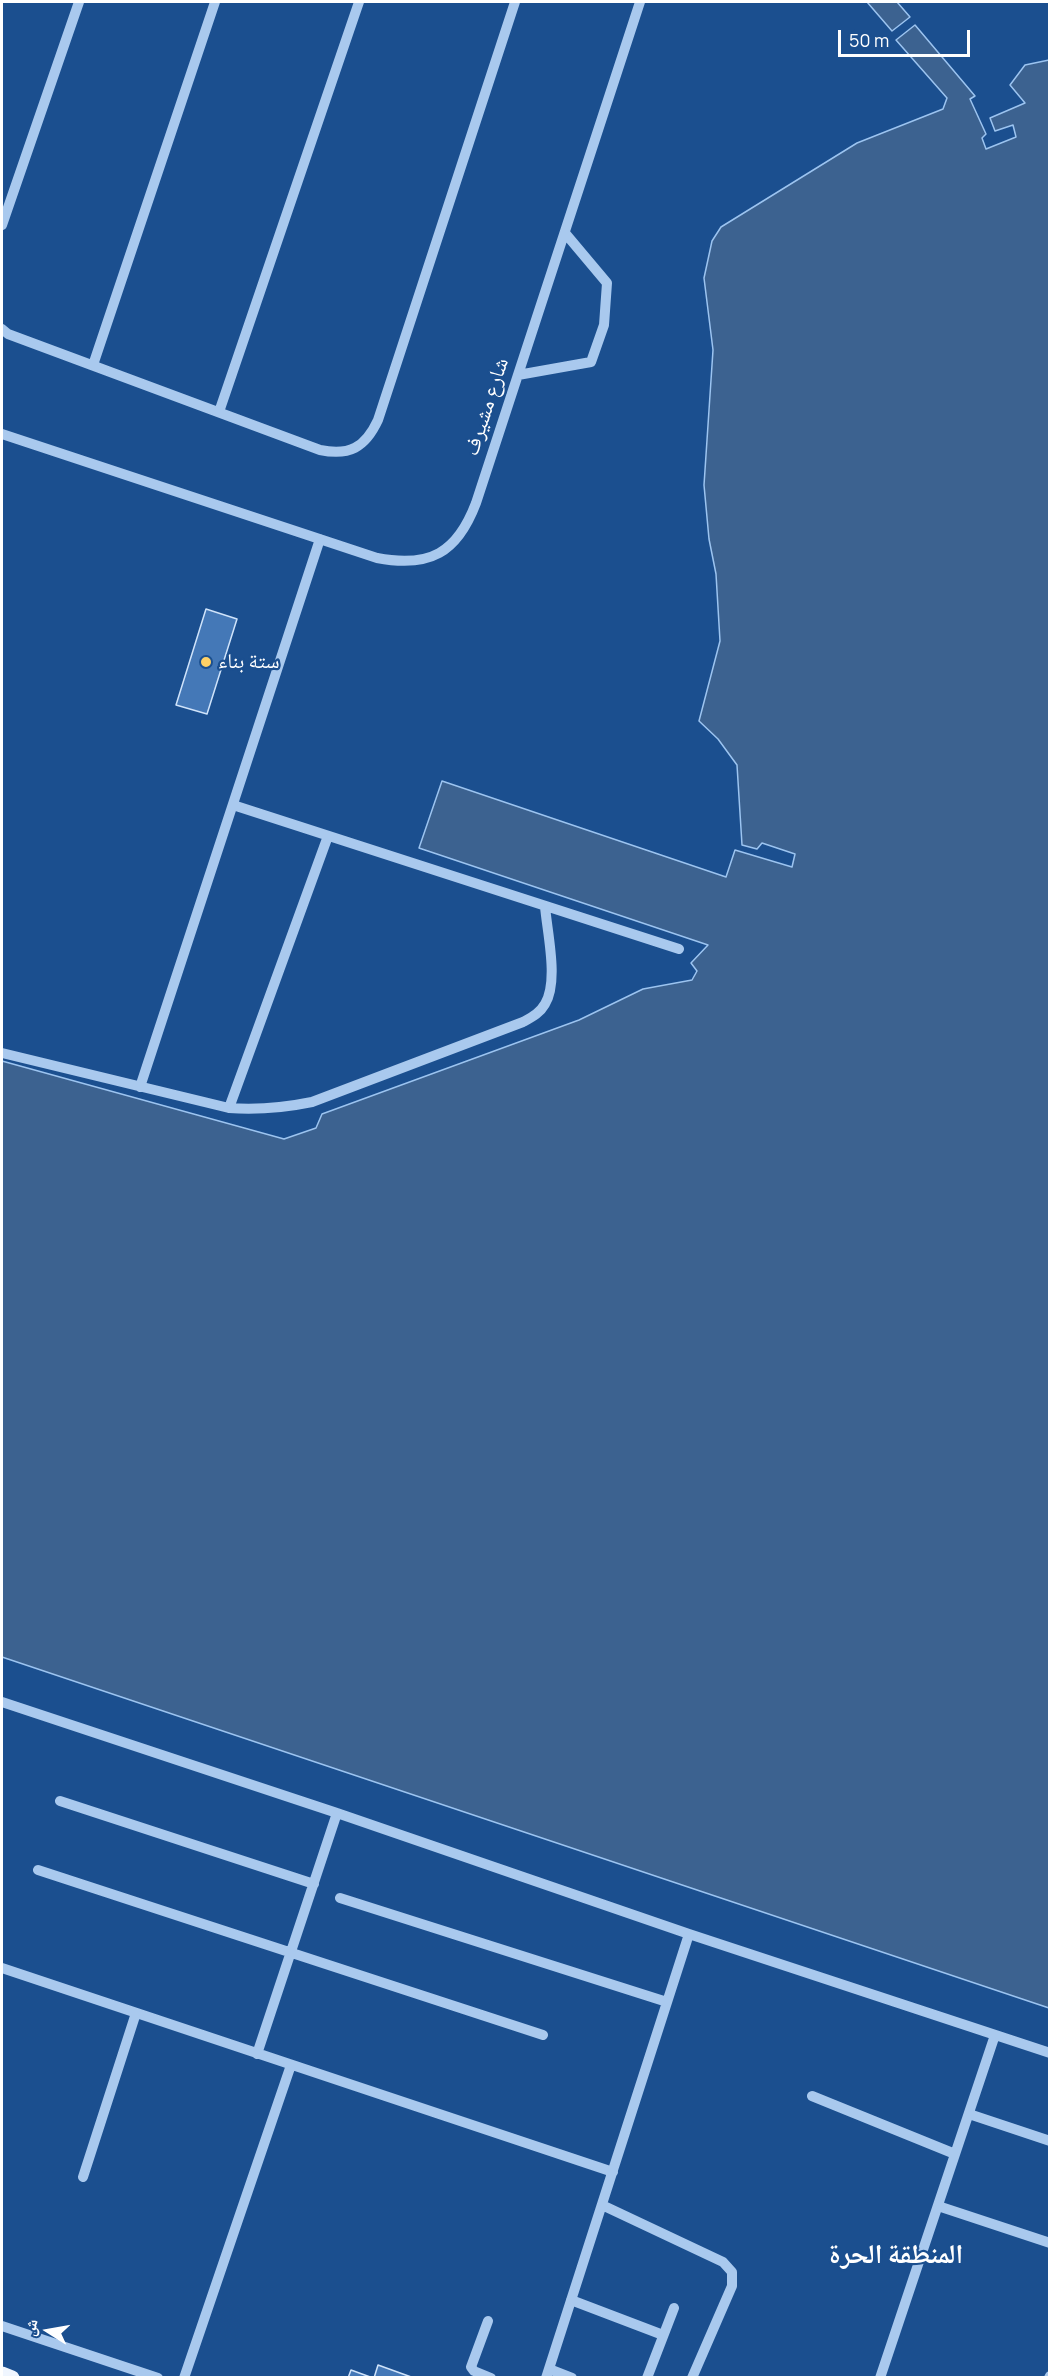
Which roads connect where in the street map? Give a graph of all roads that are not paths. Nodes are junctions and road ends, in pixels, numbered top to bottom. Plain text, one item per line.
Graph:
1 (80, 2) edge
2 (215, 2) edge
3 (359, 2) edge
4 (515, 2) edge
5 (640, 2) edge
6 (2, 225) edge
7 (565, 233) junction
8 (2, 329) edge
9 (93, 365) junction
10 (518, 375) junction
11 (219, 412) junction
12 (2, 434) edge
13 (320, 540) junction
14 (233, 805) junction
15 (328, 836) junction
16 (545, 906) junction
17 (679, 949) dead end
18 (2, 1053) edge
19 (140, 1087) junction
20 (229, 1108) junction
21 (2, 1702) edge
22 (60, 1801) dead end
23 (338, 1813) junction
24 (38, 1870) dead end
25 (314, 1884) junction
26 (340, 1898) dead end
27 (689, 1934) junction
28 (291, 1953) junction
29 (2, 1968) edge
30 (668, 2002) junction
31 (136, 2013) junction
32 (543, 2035) dead end
33 (995, 2035) junction
34 (1050, 2053) edge
35 (257, 2054) junction
36 (291, 2065) junction
37 (812, 2096) dead end
38 (969, 2114) junction
39 (1050, 2141) edge
40 (955, 2154) junction
41 (613, 2172) junction
42 (83, 2177) dead end
43 (602, 2205) junction
44 (938, 2206) junction
45 (1050, 2243) edge
46 (571, 2300) junction
47 (674, 2308) dead end
48 (488, 2321) dead end
49 (2, 2326) edge
50 (663, 2335) junction
51 (548, 2373) edge
52 (2, 2374) edge
53 (12, 2378) edge
54 (158, 2378) edge
55 (184, 2378) edge
56 (491, 2378) edge
57 (572, 2378) edge
58 (646, 2378) edge
59 (692, 2378) edge
60 (880, 2378) edge

1 - 6 street
2 - 9 street
3 - 11 street
4 - 11 street
5 - 7 street, شارع مشيرف
7 - 10 street, شارع مشيرف
7 - 10 street
8 - 9 street
9 - 11 street
10 - 13 street, شارع مشيرف
12 - 13 street, شارع مشيرف
13 - 14 street
14 - 15 street
14 - 19 street
15 - 16 street
15 - 20 street
16 - 17 street
16 - 20 street
18 - 19 street
19 - 20 street
21 - 23 street
22 - 25 street
23 - 25 street
23 - 27 street
24 - 28 street
25 - 28 street
26 - 30 street
27 - 30 street
27 - 33 street
28 - 32 street
28 - 35 street
29 - 31 street
30 - 41 street
31 - 35 street
31 - 42 street
33 - 34 street
33 - 38 street
35 - 36 street
36 - 41 street
36 - 55 street
37 - 40 street
38 - 39 street
38 - 40 street
40 - 44 street
41 - 43 street
43 - 46 street
43 - 59 street
44 - 45 street
44 - 60 street
46 - 50 street
46 - 51 street
47 - 50 street
48 - 56 street
49 - 54 street
50 - 58 street
51 - 57 street
52 - 53 main road

